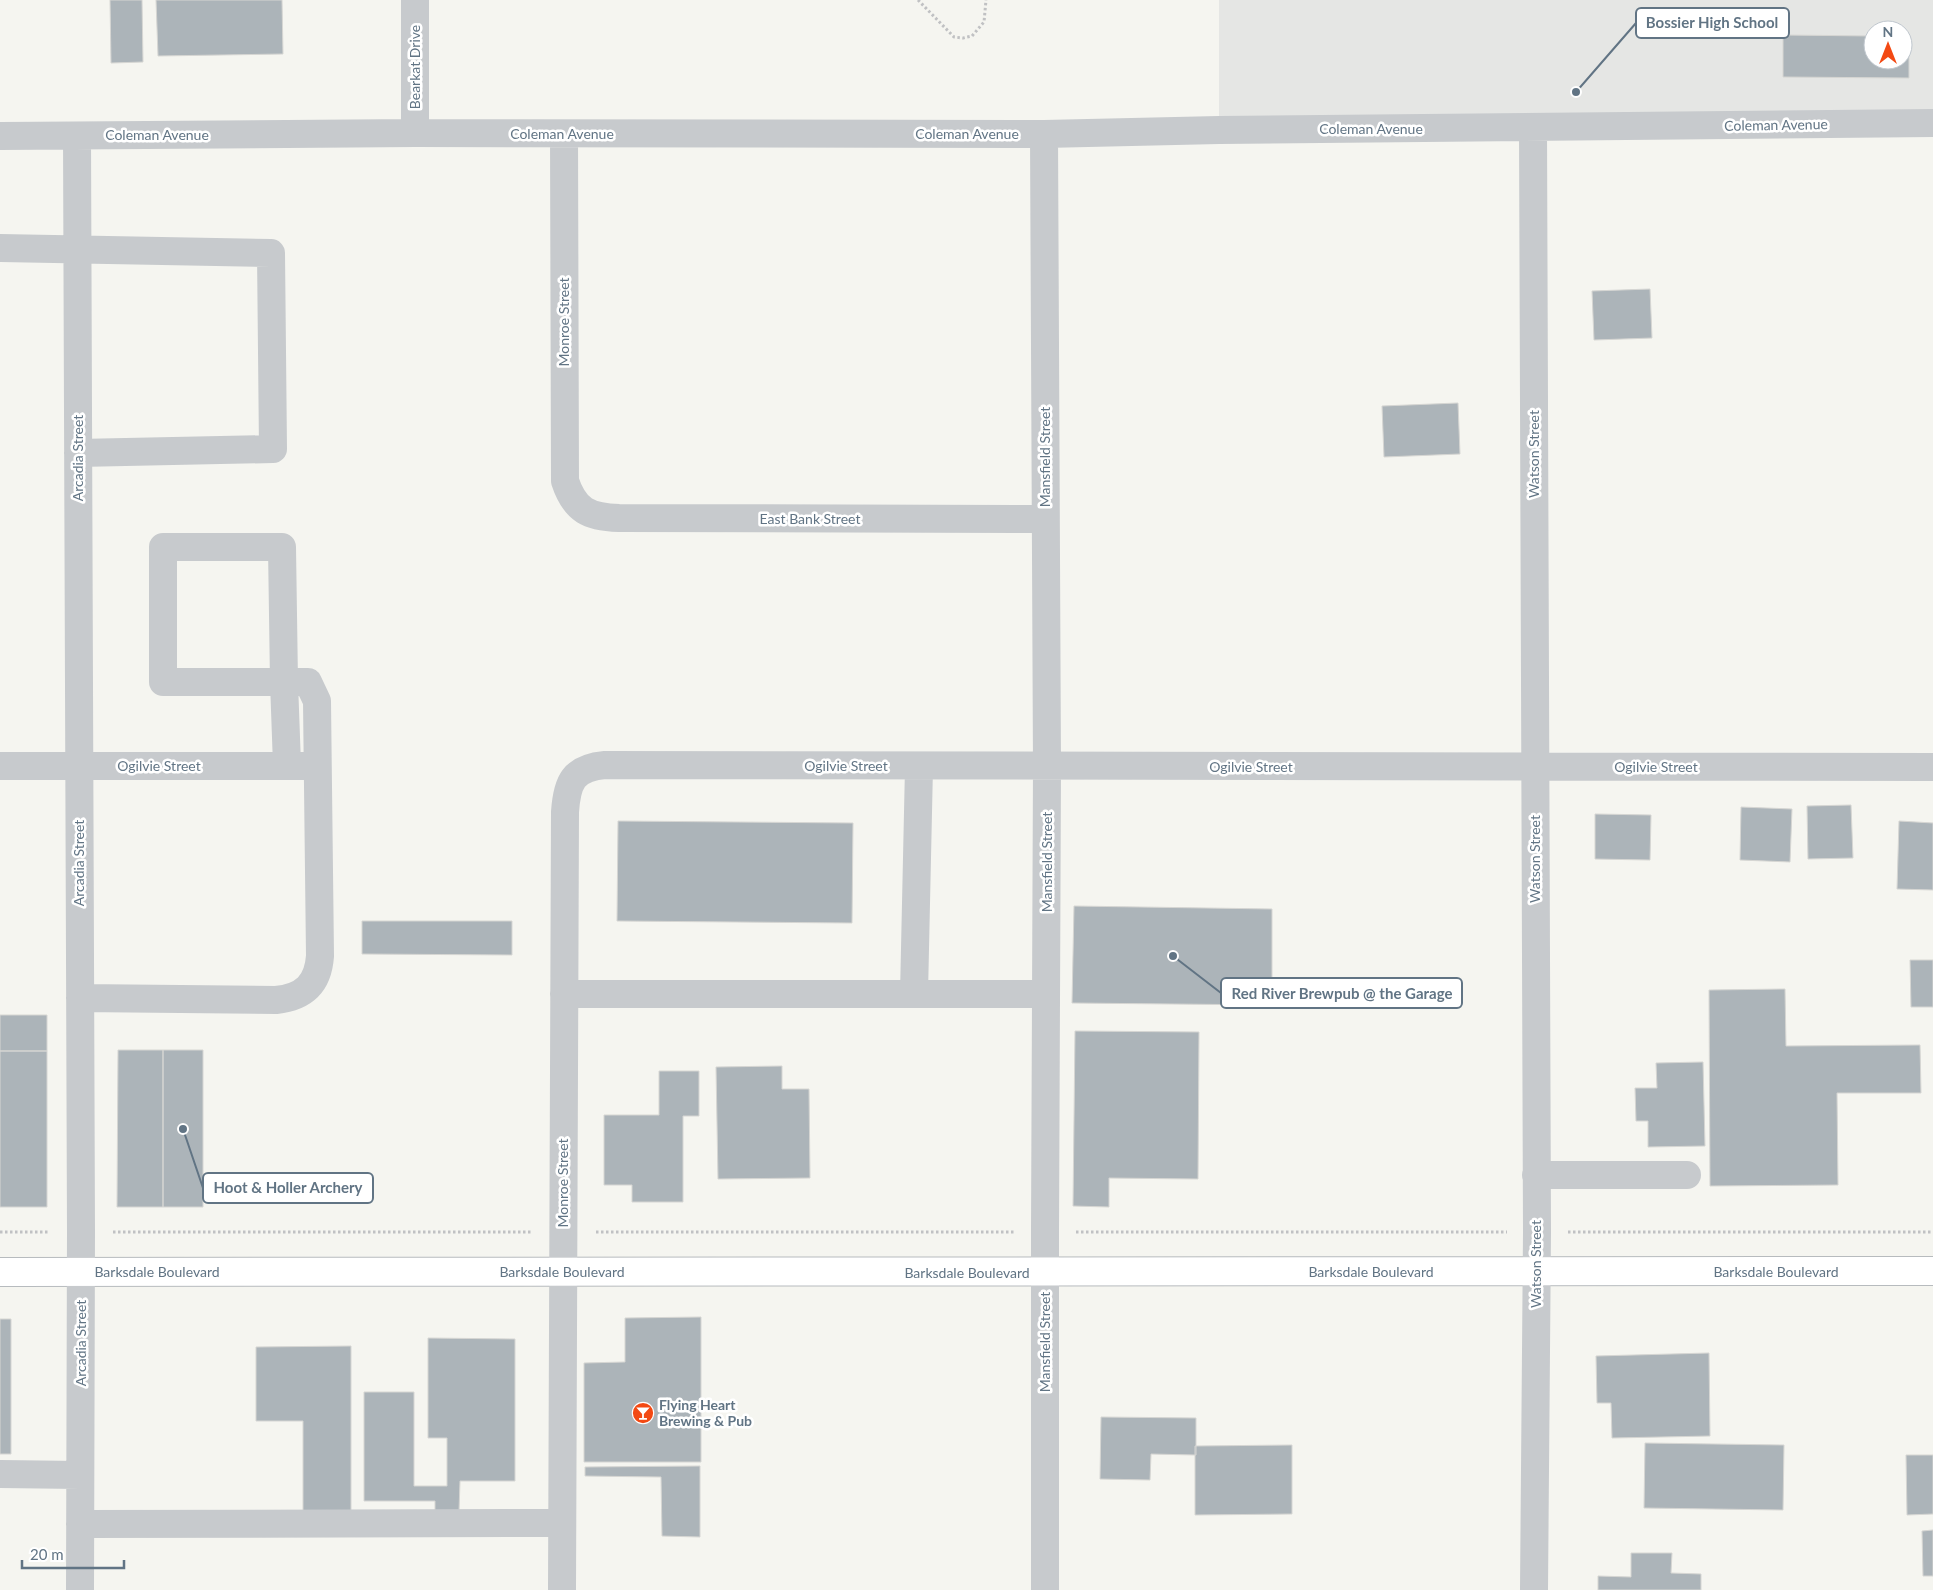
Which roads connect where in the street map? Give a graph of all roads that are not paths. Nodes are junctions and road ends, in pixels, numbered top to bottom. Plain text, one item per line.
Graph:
1 (415, 0) edge
2 (1933, 123) edge
3 (1533, 128) junction
4 (415, 133) junction
5 (564, 134) junction
6 (1044, 134) junction
7 (0, 136) edge
8 (77, 136) junction
9 (0, 248) edge
10 (78, 249) junction
11 (78, 453) junction
12 (578, 506) joint
13 (1045, 519) junction
14 (284, 682) junction
15 (287, 765) junction
16 (0, 766) edge
17 (78, 766) junction
18 (319, 766) junction
19 (919, 766) junction
20 (1047, 767) junction
21 (1534, 767) junction
22 (1933, 767) edge
23 (573, 778) joint
24 (564, 994) junction
25 (914, 994) junction
26 (1046, 994) junction
27 (80, 998) junction
28 (1536, 1175) junction
29 (1687, 1175) dead end
30 (1933, 1271) edge
31 (0, 1272) edge
32 (81, 1272) junction
33 (563, 1272) junction
34 (1536, 1272) junction
35 (1044, 1273) junction
36 (0, 1474) edge
37 (80, 1475) junction
38 (562, 1523) junction
39 (80, 1524) junction
40 (80, 1590) edge
41 (562, 1590) edge
42 (1046, 1590) edge
43 (1534, 1590) edge

1 - 4 street, Bearkat Drive
2 - 3 street, Coleman Avenue
3 - 6 street, Coleman Avenue
3 - 21 street, Watson Street
4 - 5 street, Coleman Avenue
4 - 8 street, Coleman Avenue
5 - 6 street, Coleman Avenue
5 - 12 street, Monroe Street
6 - 13 street, Mansfield Street
7 - 8 street, Coleman Avenue
8 - 10 street, Arcadia Street
9 - 10 street
10 - 11 street, Arcadia Street
10 - 11 street
11 - 17 street, Arcadia Street
12 - 13 street, East Bank Street
13 - 20 street, Mansfield Street
14 - 14 street
14 - 15 street
14 - 18 street
15 - 17 street, Ogilvie Street
15 - 18 street, Ogilvie Street
16 - 17 street, Ogilvie Street
17 - 27 street, Arcadia Street
18 - 27 street
19 - 20 street, Ogilvie Street
19 - 23 street, Ogilvie Street
19 - 25 street
20 - 21 street, Ogilvie Street
20 - 26 street, Mansfield Street
21 - 22 street, Ogilvie Street
21 - 28 street, Watson Street
23 - 24 street, Monroe Street
24 - 25 street
24 - 33 street, Monroe Street
25 - 26 street
26 - 35 street, Mansfield Street
27 - 32 street, Arcadia Street
28 - 29 street
28 - 34 street, Watson Street
30 - 34 main road, Barksdale Boulevard
31 - 32 main road, Barksdale Boulevard
32 - 33 main road, Barksdale Boulevard
32 - 37 street, Arcadia Street
33 - 35 main road, Barksdale Boulevard
33 - 38 street, Monroe Street
34 - 35 main road, Barksdale Boulevard
34 - 43 street, Watson Street
35 - 42 street, Mansfield Street
36 - 37 street
37 - 39 street, Arcadia Street
38 - 39 street
38 - 41 street, Monroe Street
39 - 40 street, Arcadia Street

